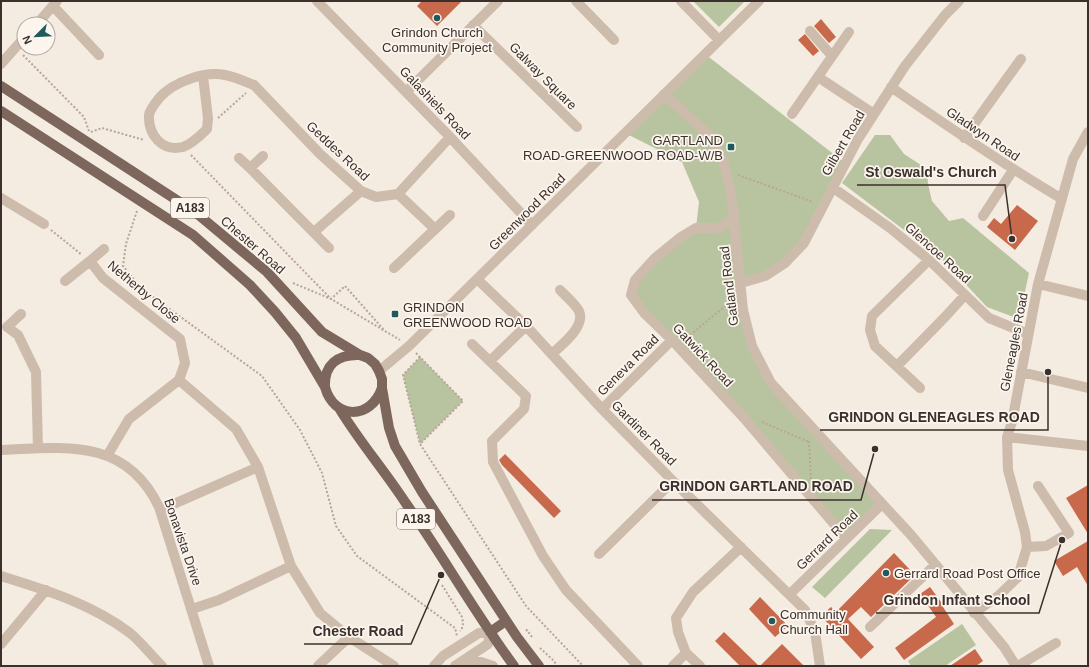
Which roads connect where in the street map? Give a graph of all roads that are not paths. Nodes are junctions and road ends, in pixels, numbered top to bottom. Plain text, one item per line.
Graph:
1 (317, 1) edge
2 (498, 1) edge
3 (576, 1) edge
4 (681, 1) edge
5 (759, 1) edge
6 (959, 1) edge
7 (55, 3) edge
8 (44, 16) edge
9 (473, 25) junction
10 (810, 31) dead end
11 (849, 32) dead end
12 (614, 40) dead end
13 (719, 40) junction
14 (16, 48) edge
15 (99, 55) dead end
16 (832, 56) junction
17 (1020, 59) dead end
18 (1, 64) edge
19 (203, 76) junction
20 (818, 77) junction
21 (1, 86) edge
22 (892, 87) junction
23 (406, 92) junction
24 (664, 94) junction
25 (1, 111) edge
26 (792, 114) dead end
27 (874, 114) junction
28 (577, 127) dead end
29 (1088, 132) edge
30 (450, 137) junction
31 (964, 138) junction
32 (263, 156) dead end
33 (239, 158) dead end
34 (250, 168) junction
35 (1013, 170) junction
36 (832, 187) junction
37 (360, 191) junction
38 (398, 194) junction
39 (1, 198) edge
40 (1062, 199) junction
41 (450, 215) dead end
42 (983, 216) dead end
43 (735, 217) junction
44 (44, 224) road end
45 (532, 225) junction
46 (435, 229) junction
47 (314, 232) junction
48 (329, 248) dead end
49 (104, 249) dead end
50 (929, 260) junction
51 (90, 261) junction
52 (394, 268) dead end
53 (478, 279) junction
54 (65, 281) dead end
55 (741, 283) junction
56 (1038, 284) junction
57 (560, 290) dead end
58 (965, 295) junction
59 (1088, 296) edge
60 (21, 314) dead end
61 (526, 326) junction
62 (4, 330) edge
63 (1028, 334) junction
64 (675, 342) junction
65 (472, 344) dead end
66 (552, 354) junction
67 (360, 355) junction
68 (490, 361) junction
69 (896, 366) junction
70 (379, 371) junction
71 (1021, 372) junction
72 (179, 380) junction
73 (325, 387) junction
74 (382, 388) junction
75 (920, 388) dead end
76 (1088, 388) edge
77 (339, 408) junction
78 (602, 409) junction
79 (1007, 437) junction
80 (1088, 446) edge
81 (38, 448) junction
82 (1, 450) edge
83 (107, 456) junction
84 (258, 467) junction
85 (673, 481) junction
86 (1038, 486) dead end
87 (882, 504) junction
88 (160, 510) junction
89 (846, 538) junction
90 (740, 547) junction
91 (1027, 547) junction
92 (599, 554) dead end
93 (935, 565) junction
94 (291, 566) junction
95 (1, 576) edge
96 (46, 590) junction
97 (790, 594) junction
98 (192, 609) junction
99 (974, 613) junction
100 (506, 621) junction
101 (870, 627) dead end
102 (490, 632) junction
103 (349, 637) junction
104 (1056, 643) dead end
105 (1, 644) edge
106 (686, 653) junction
107 (464, 660) junction
108 (162, 666) edge
109 (210, 666) edge
110 (318, 666) edge
111 (394, 666) edge
112 (434, 666) edge
113 (455, 666) edge
114 (493, 666) edge
115 (514, 666) edge
116 (539, 666) edge
117 (638, 666) edge
118 (673, 666) edge
119 (700, 666) edge
120 (820, 666) edge
121 (1017, 666) edge

1 - 23 street, Galashiels Road
2 - 9 street
3 - 12 street
4 - 13 street
5 - 13 street, Greenwood Road
6 - 22 street, Gilbert Road
7 - 8 street
7 - 15 street
9 - 23 street
9 - 28 street, Galway Square
10 - 16 street
11 - 16 street
13 - 24 street, Greenwood Road
14 - 18 street
16 - 20 street
17 - 31 street
19 - 19 street, Geddes Road
19 - 37 street, Geddes Road
20 - 26 street
20 - 27 street
21 - 67 main road, Chester Road / A183
22 - 27 street, Gilbert Road
22 - 31 street, Gladwyn Road
23 - 30 street, Galashiels Road
24 - 43 street, Gatland Road
24 - 45 street, Greenwood Road
25 - 73 main road, A183
27 - 36 street, Gilbert Road
29 - 40 street, Gleneagles Road
30 - 38 street
30 - 45 street, Galashiels Road
31 - 35 street, Gladwyn Road
32 - 34 street
33 - 34 street
34 - 47 street
35 - 40 street, Gladwyn Road
35 - 42 street
36 - 50 street, Glencoe Road
36 - 55 street, Gilbert Road
37 - 38 street, Geddes Road
37 - 47 street
38 - 46 street
39 - 44 street
40 - 56 street, Gleneagles Road
41 - 46 street
43 - 55 street, Gatland Road
43 - 64 street, Gatwick Road
45 - 53 street, Greenwood Road
46 - 52 street
47 - 48 street
49 - 51 street, Netherby Close
50 - 58 street, Glencoe Road
50 - 69 street
51 - 54 street, Netherby Close
51 - 72 street, Netherby Close
53 - 61 street, Gardiner Road
53 - 70 street, Greenwood Road
55 - 87 street, Gatland Road
56 - 59 street
56 - 63 street, Gleneagles Road
57 - 66 street
58 - 63 street, Glencoe Road
58 - 69 street
60 - 62 street
61 - 66 street, Gardiner Road
61 - 68 street
62 - 81 street
63 - 71 street, Gleneagles Road
64 - 78 street, Geneva Road
64 - 89 street, Gatwick Road
65 - 68 street
66 - 78 street, Gardiner Road
67 - 70 main road, Chester Road / A183
67 - 73 main road
68 - 117 street
69 - 75 street
70 - 74 main road, A183
71 - 76 street
71 - 79 street, Gleneagles Road
72 - 83 street
72 - 84 street
73 - 77 main road, A183
74 - 77 main road
74 - 100 main road, A183
77 - 102 main road, A183
78 - 85 street, Gardiner Road
79 - 80 street
79 - 91 street, Gleneagles Road
81 - 82 street, Bonavista Drive
81 - 83 street, Bonavista Drive
83 - 88 street, Bonavista Drive
84 - 88 street
84 - 94 street
85 - 90 street, Gardiner Road
85 - 92 street
86 - 91 street
87 - 89 street, Gerrard Road
87 - 93 street, Gatland Road
88 - 98 street, Bonavista Drive
89 - 97 street, Gerrard Road
90 - 97 street, Gardiner Road
90 - 106 street
91 - 99 street, Gleneagles Road
93 - 99 street, Gatland Road
93 - 101 street
94 - 98 street
94 - 103 street
95 - 96 street
96 - 105 street
96 - 108 street
97 - 120 street, Gardiner Road
98 - 109 street, Bonavista Drive
99 - 121 street, Gatland Road
100 - 102 main road
100 - 116 main road, A183
102 - 107 street
102 - 112 street
102 - 115 main road, A183
103 - 110 street
103 - 111 street
104 - 121 street
106 - 118 street
106 - 119 street
107 - 113 street
107 - 114 street

